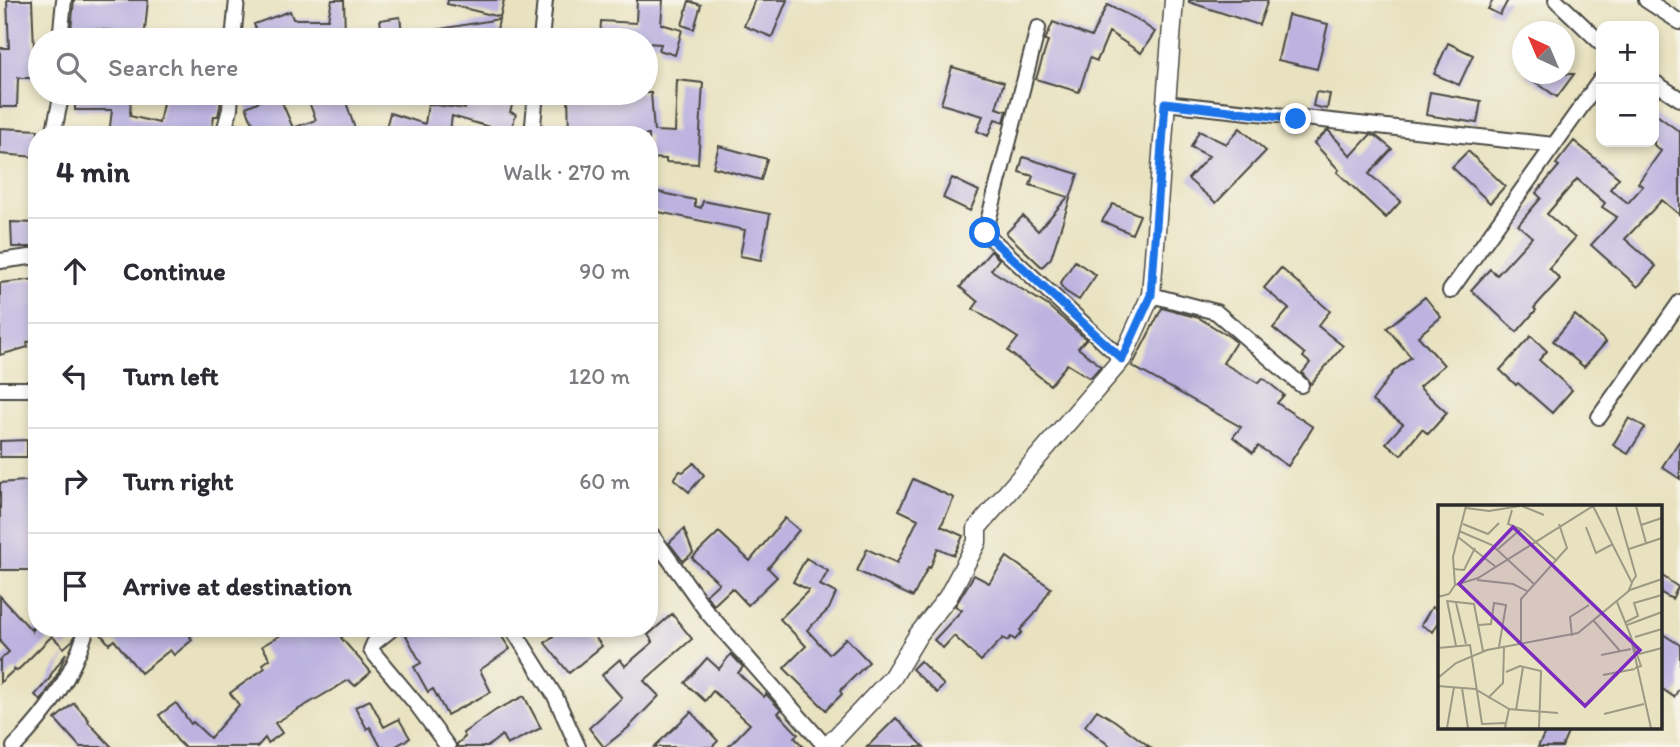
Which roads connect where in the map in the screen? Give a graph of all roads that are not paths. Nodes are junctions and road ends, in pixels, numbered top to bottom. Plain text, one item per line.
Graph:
1 (64, 0) edge
2 (237, 0) edge
3 (545, 0) edge
4 (1174, 0) edge
5 (1556, 0) edge
6 (1646, 0) edge
7 (1680, 22) edge
8 (61, 28) edge
9 (234, 28) edge
10 (542, 28) edge
11 (1038, 28) dead end
12 (1596, 38) edge
13 (1597, 84) edge
14 (1657, 84) edge
15 (1680, 99) edge
16 (1165, 103) junction
17 (59, 105) edge
18 (230, 105) edge
19 (535, 105) edge
20 (55, 126) edge
21 (225, 126) edge
22 (533, 126) edge
23 (1554, 145) junction
24 (28, 257) edge
25 (0, 261) edge
26 (1450, 291) dead end
27 (1151, 295) junction
28 (1680, 302) edge
29 (1122, 359) junction
30 (1301, 385) dead end
31 (0, 389) edge
32 (28, 389) edge
33 (1599, 417) dead end
34 (658, 544) edge
35 (84, 637) edge
36 (382, 637) edge
37 (518, 637) edge
38 (14, 747) edge
39 (448, 747) edge
40 (578, 747) edge
41 (826, 747) edge

1 - 8 street
2 - 9 street
3 - 10 street
4 - 16 street
5 - 12 street
6 - 7 street
11 - 29 street
13 - 23 street
14 - 15 street
16 - 23 street
16 - 27 street
17 - 20 street
18 - 21 street
19 - 22 street
23 - 26 street
24 - 25 street
27 - 29 street
27 - 30 street
28 - 33 street
29 - 41 street
31 - 32 street
34 - 41 street
35 - 38 street
36 - 39 street
37 - 40 street

